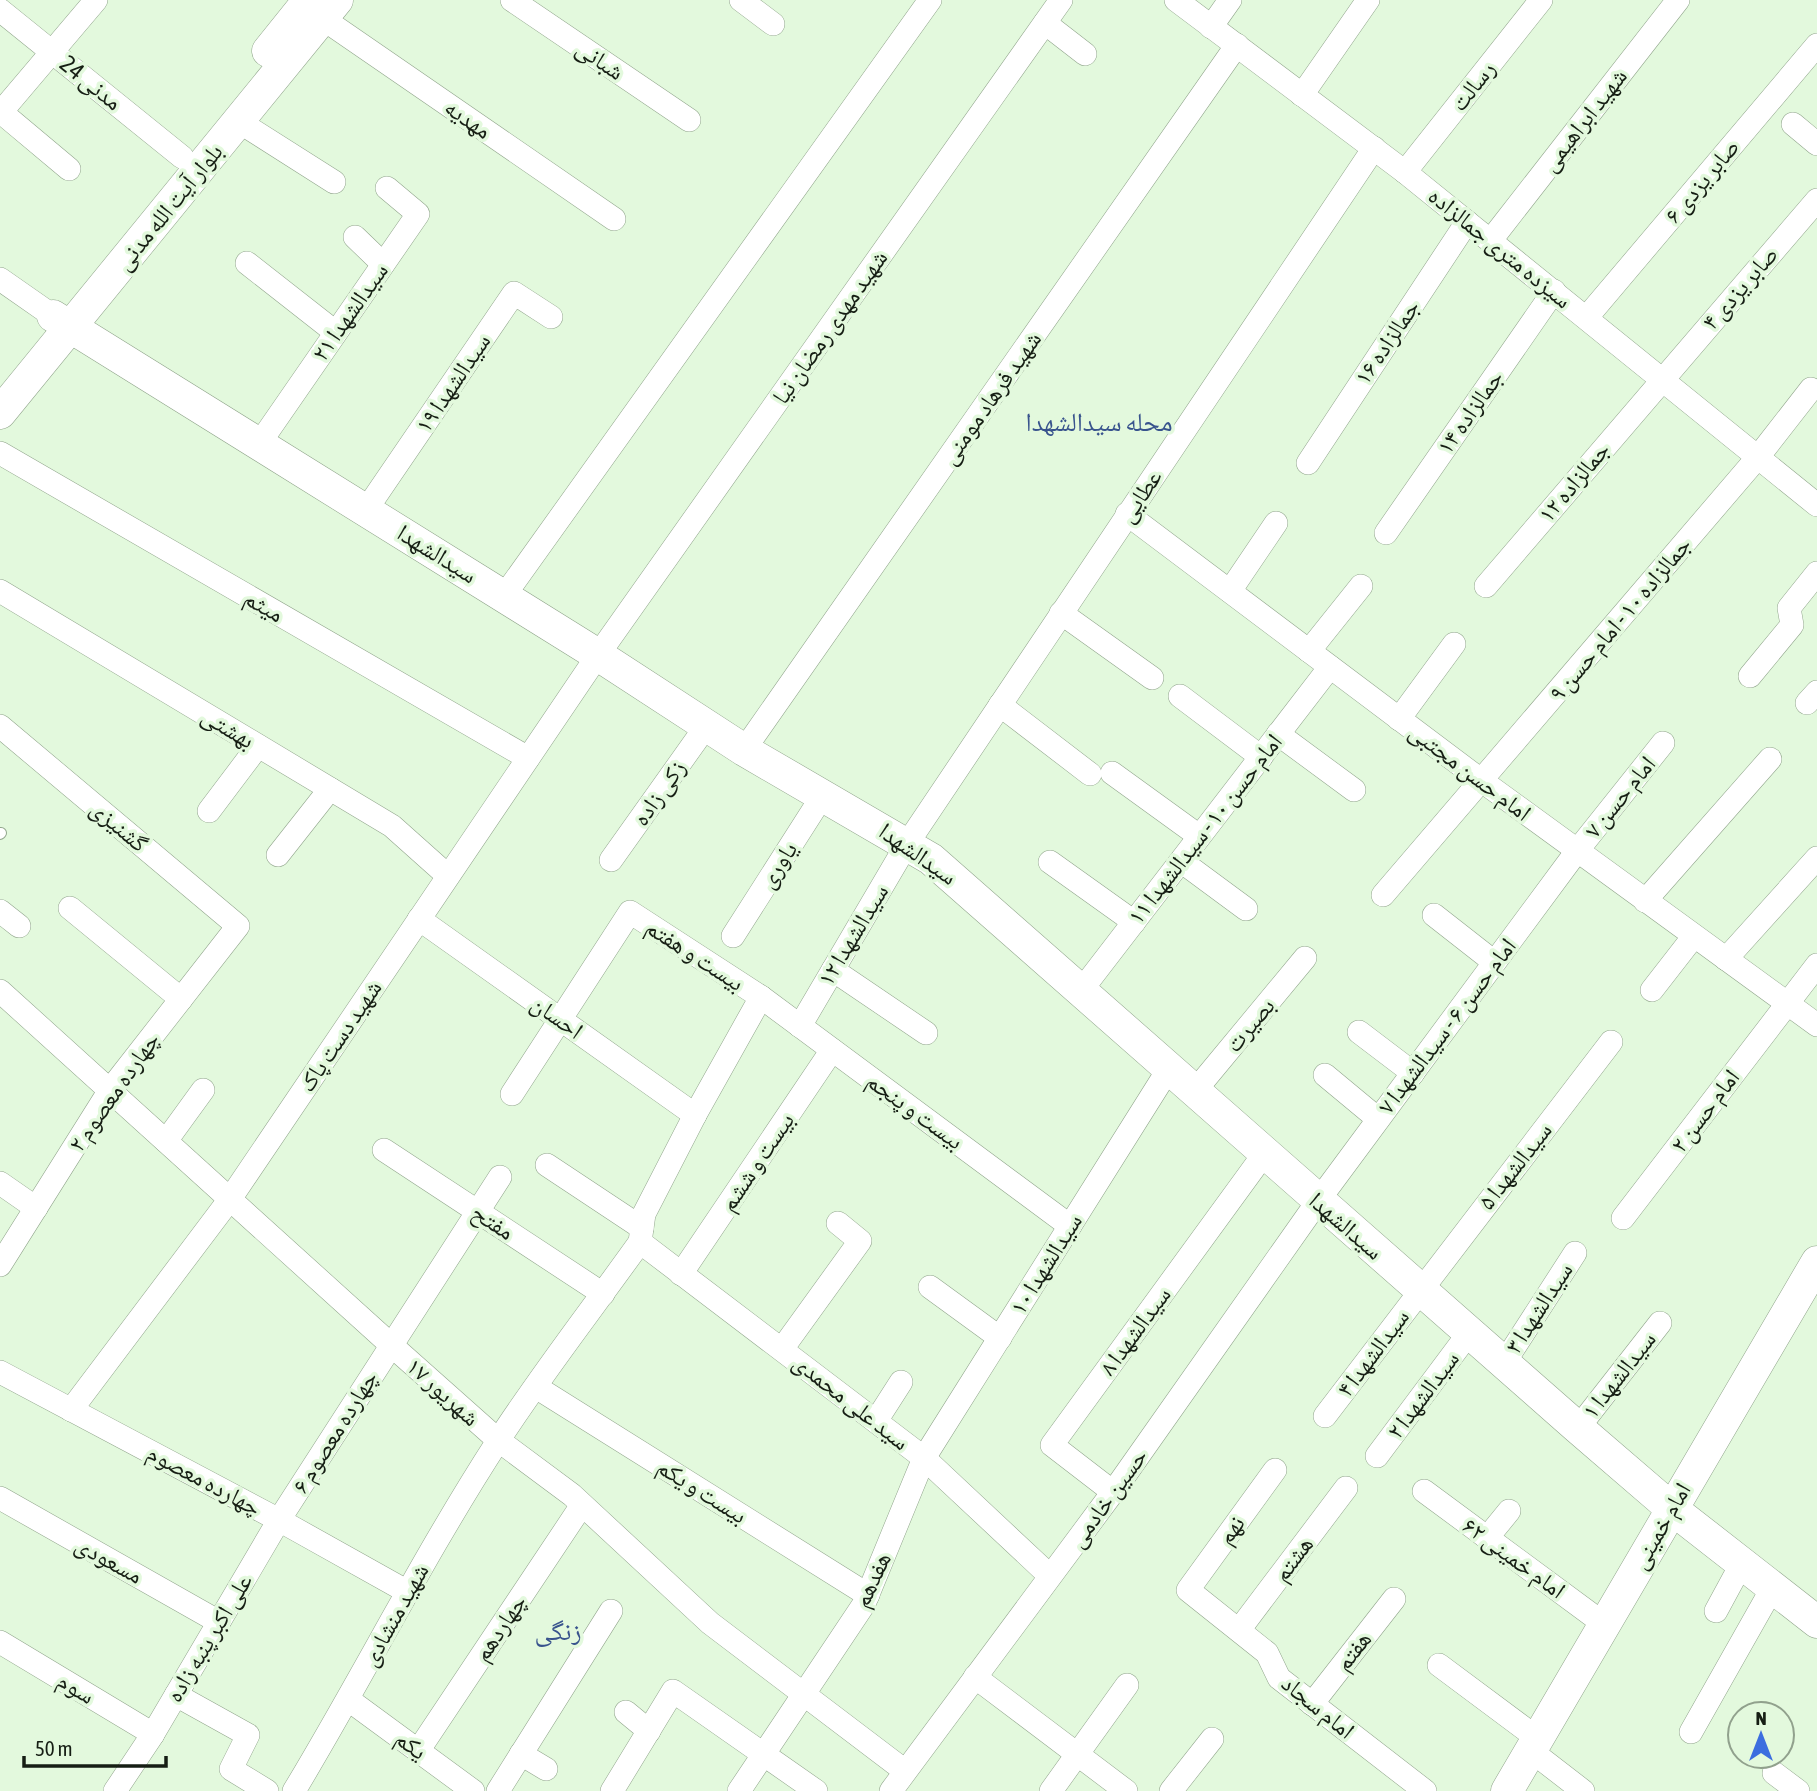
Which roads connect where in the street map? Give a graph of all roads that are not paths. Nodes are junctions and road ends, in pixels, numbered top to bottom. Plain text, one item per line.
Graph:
1 (96, 0) edge
2 (512, 0) edge
3 (741, 0) edge
4 (930, 0) edge
5 (1062, 0) edge
6 (1176, 0) edge
7 (1230, 0) edge
8 (1368, 0) edge
9 (1541, 0) edge
10 (1678, 0) edge
11 (323, 6) edge
12 (0, 10) edge
13 (1045, 23) junction
14 (773, 24) dead end
15 (1211, 26) junction
16 (1817, 44) edge
17 (1237, 46) junction
18 (52, 52) junction
19 (1085, 54) dead end
20 (1302, 95) junction
21 (1, 112) edge
22 (689, 120) dead end
23 (238, 121) junction
24 (1793, 124) dead end
25 (1817, 144) edge
26 (1374, 148) junction
27 (182, 156) junction
28 (69, 169) dead end
29 (1405, 172) junction
30 (334, 182) dead end
31 (387, 188) dead end
32 (1817, 200) edge
33 (614, 219) dead end
34 (1467, 222) junction
35 (355, 237) dead end
36 (1491, 240) junction
37 (247, 262) dead end
38 (383, 264) junction
39 (0, 279) edge
40 (1554, 291) junction
41 (551, 317) dead end
42 (1587, 317) junction
43 (62, 321) junction
44 (335, 332) junction
45 (1662, 377) junction
46 (0, 382) edge
47 (1811, 389) dead end
48 (0, 413) edge
49 (259, 444) junction
50 (0, 453) edge
51 (1758, 457) junction
52 (1308, 463) dead end
53 (1817, 505) edge
54 (366, 510) junction
55 (1127, 514) junction
56 (1276, 523) dead end
57 (1386, 533) dead end
58 (1817, 573) edge
59 (1361, 586) dead end
60 (1486, 586) dead end
61 (0, 591) edge
62 (1230, 592) junction
63 (504, 596) junction
64 (1061, 613) junction
65 (1454, 645) dead end
66 (1309, 651) junction
67 (598, 654) junction
68 (1330, 667) junction
69 (1750, 676) dead end
70 (1152, 678) dead end
71 (1180, 696) dead end
72 (1000, 705) junction
73 (1399, 719) junction
74 (707, 725) junction
75 (0, 726) edge
76 (1278, 734) junction
77 (1663, 743) dead end
78 (258, 746) junction
79 (744, 750) junction
80 (1261, 757) junction
81 (528, 758) junction
82 (1770, 759) dead end
83 (1482, 781) junction
84 (330, 789) junction
85 (1354, 790) dead end
86 (824, 795) junction
87 (209, 811) dead end
88 (1199, 836) junction
89 (907, 844) junction
90 (1577, 851) junction
91 (278, 855) dead end
92 (1817, 858) edge
93 (611, 860) dead end
94 (1181, 861) junction
95 (1050, 862) dead end
96 (448, 876) junction
97 (1383, 895) dead end
98 (1645, 901) junction
99 (70, 908) dead end
100 (1246, 909) dead end
101 (0, 911) edge
102 (1434, 915) dead end
103 (419, 919) junction
104 (1134, 922) junction
105 (19, 926) dead end
106 (238, 926) joint
107 (733, 936) dead end
108 (1694, 936) junction
109 (1305, 958) dead end
110 (1726, 960) junction
111 (1494, 962) junction
112 (1817, 965) edge
113 (833, 970) junction
114 (0, 990) edge
115 (1652, 990) dead end
116 (1080, 992) junction
117 (761, 997) junction
118 (181, 999) junction
119 (1787, 1004) junction
120 (561, 1019) junction
121 (1817, 1025) edge
122 (800, 1026) junction
123 (1359, 1032) dead end
124 (926, 1033) dead end
125 (1611, 1041) dead end
126 (832, 1050) junction
127 (1168, 1070) junction
128 (1413, 1073) junction
129 (1325, 1075) dead end
130 (110, 1090) junction
131 (203, 1090) dead end
132 (1194, 1092) junction
133 (512, 1094) dead end
134 (695, 1115) junction
135 (1378, 1119) junction
136 (166, 1141) junction
137 (384, 1150) dead end
138 (1264, 1154) junction
139 (547, 1165) dead end
140 (500, 1177) dead end
141 (0, 1183) edge
142 (230, 1199) junction
143 (1318, 1201) junction
144 (36, 1208) junction
145 (478, 1212) junction
146 (1623, 1218) dead end
147 (838, 1223) dead end
148 (1070, 1226) junction
149 (641, 1235) junction
150 (1575, 1253) dead end
151 (0, 1265) edge
152 (1815, 1270) edge
153 (681, 1274) junction
154 (930, 1287) dead end
155 (1420, 1290) junction
156 (603, 1294) junction
157 (1660, 1323) dead end
158 (1469, 1334) junction
159 (1000, 1339) junction
160 (390, 1345) junction
161 (782, 1349) junction
162 (1504, 1363) junction
163 (0, 1372) edge
164 (901, 1382) dead end
165 (536, 1387) junction
166 (71, 1410) junction
167 (1325, 1416) dead end
168 (876, 1421) junction
169 (1578, 1428) junction
170 (498, 1440) junction
171 (1377, 1456) dead end
172 (925, 1458) junction
173 (1275, 1470) dead end
174 (1346, 1488) dead end
175 (1424, 1491) dead end
176 (1113, 1492) junction
177 (0, 1498) edge
178 (582, 1505) junction
179 (1671, 1508) junction
180 (1509, 1511) dead end
181 (279, 1520) junction
182 (1487, 1538) junction
183 (1742, 1563) junction
184 (1051, 1576) junction
185 (1773, 1587) junction
186 (1188, 1590) joint
187 (407, 1591) junction
188 (868, 1595) junction
189 (1394, 1599) dead end
190 (611, 1611) dead end
191 (1716, 1611) dead end
192 (1816, 1618) edge
193 (219, 1622) junction
194 (1604, 1624) junction
195 (1239, 1630) junction
196 (0, 1642) edge
197 (1439, 1665) dead end
198 (975, 1677) junction
199 (1127, 1685) dead end
200 (804, 1694) junction
201 (176, 1695) junction
202 (349, 1700) junction
203 (1312, 1704) junction
204 (626, 1713) dead end
205 (649, 1731) junction
206 (1691, 1732) dead end
207 (153, 1734) junction
208 (1212, 1739) dead end
209 (1534, 1744) junction
210 (418, 1751) junction
211 (522, 1754) junction
212 (764, 1754) junction
213 (1080, 1754) junction
214 (546, 1769) dead end
215 (905, 1771) junction
216 (1774, 1773) dead end
217 (1110, 1786) edge
218 (115, 1791) edge
219 (267, 1791) edge
220 (294, 1791) edge
221 (473, 1791) edge
222 (498, 1791) edge
223 (612, 1791) edge
224 (739, 1791) edge
225 (816, 1791) edge
226 (891, 1791) edge
227 (1051, 1791) edge
228 (1171, 1791) edge
229 (1425, 1791) edge
230 (1507, 1791) edge
231 (1583, 1791) edge
232 (1798, 1791) edge

1 - 18 street
2 - 22 street, شبانی
3 - 14 street
4 - 63 street
5 - 13 street, شهید مهدی رمضان نیا
6 - 15 street, سیزده متری جمالزاده
7 - 15 street
8 - 20 street
9 - 29 street, رسالت
10 - 36 street, شهید ابراهیمی
11 - 23 street, بلوار آیت الله مدنی
11 - 27 street, بلوار آیت الله مدنی
11 - 33 street, مهدیه
12 - 18 street, مدنی 24
13 - 19 street
13 - 67 street, شهید مهدی رمضان نیا
15 - 17 street, سیزده متری جمالزاده
16 - 42 street, صابر یزدی ۶
17 - 20 street, سیزده متری جمالزاده
17 - 79 street, شهید فرهاد مومنی
18 - 21 street
18 - 27 street, مدنی 24
20 - 26 street, سیزده متری جمالزاده
21 - 28 street
23 - 30 street
23 - 43 street, بلوار آیت الله مدنی
24 - 25 street
26 - 29 street, سیزده متری جمالزاده
26 - 55 street, عطایی
27 - 43 street, بلوار آیت الله مدنی
29 - 34 street, سیزده متری جمالزاده
31 - 38 street, سیدالشهدا ۲۱
32 - 45 street, صابر یزدی ۴
34 - 36 street, سیزده متری جمالزاده
34 - 52 street, جمالزاده ۱۶
35 - 38 street
36 - 40 street, سیزده متری جمالزاده
37 - 44 street
38 - 44 street, سیدالشهدا ۲۱
39 - 43 street
40 - 42 street, سیزده متری جمالزاده
40 - 57 street, جمالزاده ۱۴
41 - 54 street, سیدالشهدا ۱۹
42 - 45 street, سیزده متری جمالزاده
43 - 46 street, بلوار آیت الله مدنی
43 - 48 street, بلوار آیت الله مدنی
43 - 49 street, سیدالشهدا
44 - 49 street, سیدالشهدا ۲۱
45 - 51 street, سیزده متری جمالزاده
45 - 60 street, جمالزاده ۱۲
47 - 51 street, جمالزاده ۱۰ - امام حسن ۹
49 - 54 street, سیدالشهدا
50 - 81 street, میثم
51 - 53 street, سیزده متری جمالزاده
51 - 83 street, جمالزاده ۱۰ - امام حسن ۹
54 - 63 street, سیدالشهدا
55 - 62 street, امام حسن مجتبی
55 - 64 street, عطایی
56 - 62 street
58 - 69 street
59 - 66 street
61 - 78 street, بهشتی
62 - 66 street, امام حسن مجتبی
63 - 67 street, سیدالشهدا
64 - 70 street
64 - 72 street, عطایی
65 - 73 street
66 - 68 street, امام حسن مجتبی
67 - 74 street, سیدالشهدا
67 - 81 street, شهید دست پاک
68 - 73 street, امام حسن مجتبی
68 - 76 street, امام حسن ۱۰ - سیدالشهدا ۱۱
71 - 80 street
72 - 88 street
72 - 89 street, عطایی
73 - 83 street, امام حسن مجتبی
74 - 79 street, سیدالشهدا
74 - 93 street, زکی زاده
75 - 106 street, گشنیزی
76 - 80 street, امام حسن ۱۰ - سیدالشهدا ۱۱
76 - 85 street
77 - 90 street, امام حسن ۷
78 - 84 street, بهشتی
78 - 87 street
79 - 86 street, سیدالشهدا
80 - 88 street, امام حسن ۱۰ - سیدالشهدا ۱۱
81 - 96 street, شهید دست پاک
82 - 98 street
83 - 90 street, امام حسن مجتبی
83 - 97 street, جمالزاده ۱۰ - امام حسن ۹
84 - 91 street
84 - 96 street, بهشتی
86 - 89 street, سیدالشهدا
86 - 107 street, یاوری
88 - 94 street, امام حسن ۱۰ - سیدالشهدا ۱۱
89 - 113 street, سیدالشهدا ۱۲
89 - 116 street, سیدالشهدا
90 - 98 street, امام حسن مجتبی
90 - 111 street, امام حسن ۶ - سیدالشهدا ۷
92 - 110 street
94 - 100 street
94 - 104 street, امام حسن ۱۰ - سیدالشهدا ۱۱
95 - 104 street
96 - 103 street, شهید دست پاک
98 - 108 street, امام حسن مجتبی
99 - 118 street
101 - 105 street
102 - 111 street
103 - 120 street, احسان
103 - 142 street, شهید دست پاک
104 - 116 street, امام حسن ۱۰ - سیدالشهدا ۱۱
106 - 118 street, چهارده معصوم ۲
108 - 110 street, امام حسن مجتبی
108 - 115 street
109 - 132 street, بصیرت
110 - 119 street, امام حسن مجتبی
111 - 128 street, امام حسن ۶ - سیدالشهدا ۷
112 - 119 street, امام حسن ۲
113 - 122 street, سیدالشهدا ۱۲
113 - 124 street
114 - 130 street, ۱۷ شهریور
116 - 127 street, سیدالشهدا
117 - 120 street, بیست و هفتم
117 - 122 street, بیست و پنجم
117 - 134 street, شهید منشادی
118 - 130 street, چهارده معصوم ۲
119 - 121 street, امام حسن مجتبی
119 - 146 street, امام حسن ۲
120 - 133 street
120 - 134 street, احسان
122 - 126 street, بیست و پنجم
123 - 128 street
125 - 155 street, سیدالشهدا ۵
126 - 148 street, بیست و پنجم
126 - 153 street, بیست و ششم
127 - 132 street, سیدالشهدا
127 - 148 street, سیدالشهدا ۱۰
128 - 135 street, امام حسن ۶ - سیدالشهدا ۷
129 - 135 street
130 - 136 street, ۱۷ شهریور
130 - 144 street, چهارده معصوم ۲
131 - 136 street
132 - 138 street, سیدالشهدا
134 - 149 street, شهید منشادی
135 - 143 street, امام حسن ۶ - سیدالشهدا ۷
136 - 142 street, ۱۷ شهریور
137 - 145 street, مفتح
138 - 143 street, سیدالشهدا
138 - 176 street, سیدالشهدا ۸
139 - 149 street, سید علی محمدی
140 - 145 street, چهارده معصوم ۶
141 - 144 street
142 - 160 street, ۱۷ شهریور
142 - 166 street, شهید دست پاک
143 - 155 street, سیدالشهدا
143 - 176 street, حسین خادمی
144 - 151 street, چهارده معصوم ۲
145 - 156 street, مفتح
145 - 160 street, چهارده معصوم ۶
147 - 161 street
148 - 159 street, سیدالشهدا ۱۰
149 - 153 street, سید علی محمدی
149 - 156 street, شهید منشادی
150 - 162 street, سیدالشهدا ۳
152 - 179 street, امام خمینی
153 - 161 street, سید علی محمدی
154 - 159 street
155 - 158 street, سیدالشهدا
155 - 167 street, سیدالشهدا ۴
156 - 165 street, شهید منشادی
157 - 169 street, سیدالشهدا ۱
158 - 162 street, سیدالشهدا
158 - 171 street, سیدالشهدا ۲
159 - 172 street, سیدالشهدا ۱۰
160 - 170 street, ۱۷ شهریور
160 - 181 street, چهارده معصوم ۶
161 - 168 street, سید علی محمدی
162 - 169 street, سیدالشهدا
163 - 166 street, چهارده معصوم
164 - 168 street
165 - 170 street, شهید منشادی
165 - 188 street, بیست و یکم
166 - 181 street, چهارده معصوم
168 - 172 street, سید علی محمدی
169 - 179 street, سیدالشهدا
170 - 178 street, ۱۷ شهریور
170 - 187 street, شهید منشادی
172 - 184 street, سید علی محمدی
172 - 188 street, هفدهم
173 - 186 street, نهم
174 - 195 street, هشتم
175 - 182 street, امام خمینی ۶۲
176 - 184 street, حسین خادمی
177 - 193 street, مسعودی
178 - 200 street, ۱۷ شهریور
178 - 210 street, چهاردهم
179 - 183 street, سیدالشهدا
179 - 194 street, امام خمینی
180 - 182 street
181 - 187 street, چهارده معصوم
181 - 193 street, علی اکبر پنبه زاده
182 - 194 street, امام خمینی ۶۲
183 - 185 street, سیدالشهدا
183 - 191 street
184 - 198 street, حسین خادمی
185 - 192 street, سیدالشهدا
185 - 206 street
186 - 195 street, امام سجاد
187 - 202 street, شهید منشادی
188 - 200 street, هفدهم
189 - 203 street, هفتم
190 - 211 street
193 - 201 street, علی اکبر پنبه زاده
194 - 209 street, امام خمینی
195 - 203 street, امام سجاد
196 - 207 street, سوم
197 - 209 street
198 - 213 street
198 - 215 street, حسین خادمی
199 - 213 street
200 - 212 street, هفدهم
200 - 215 street, ۱۷ شهریور
201 - 207 street, علی اکبر پنبه زاده
201 - 219 street
202 - 210 street, یکم
202 - 220 street, شهید منشادی
203 - 229 street, امام سجاد
204 - 205 street
205 - 212 street
205 - 223 street
207 - 218 street, علی اکبر پنبه زاده
208 - 228 street
209 - 230 street, امام خمینی
209 - 231 street
210 - 221 street, یکم
211 - 214 street
211 - 222 street
212 - 224 street, هفدهم
212 - 225 street
213 - 217 street
213 - 227 street
215 - 226 street, حسین خادمی
216 - 232 street

